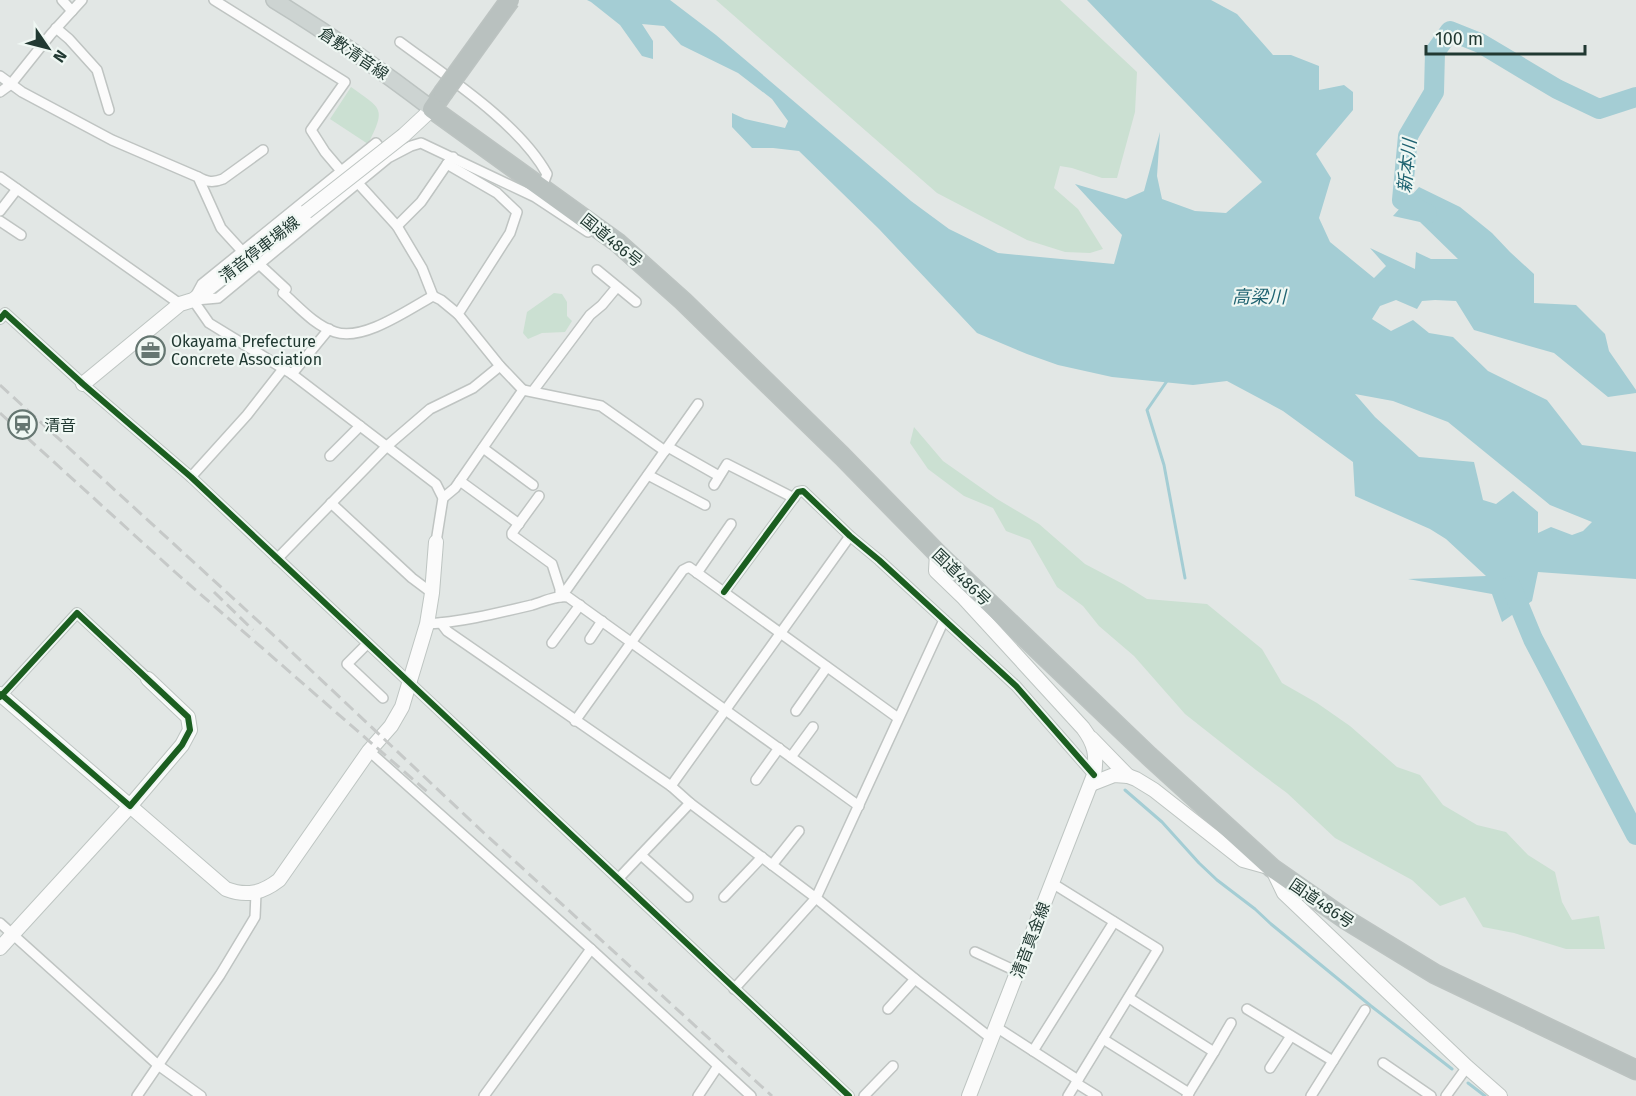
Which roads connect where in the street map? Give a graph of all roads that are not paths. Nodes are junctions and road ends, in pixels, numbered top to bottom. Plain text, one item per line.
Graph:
1 (62, 0) edge
2 (82, 0) edge
3 (214, 0) edge
4 (274, 0) edge
5 (510, 0) edge
6 (72, 11) junction
7 (56, 28) junction
8 (400, 42) dead end
9 (0, 76) edge
10 (11, 84) junction
11 (0, 92) edge
12 (432, 109) junction
13 (109, 110) dead end
14 (263, 150) dead end
15 (388, 158) junction
16 (450, 161) junction
17 (342, 172) junction
18 (0, 177) edge
19 (198, 177) junction
20 (357, 183) junction
21 (542, 187) junction
22 (17, 189) junction
23 (0, 211) edge
24 (0, 220) edge
25 (397, 226) junction
26 (21, 236) dead end
27 (618, 243) junction
28 (242, 251) junction
29 (259, 264) junction
30 (597, 270) dead end
31 (617, 287) junction
32 (433, 296) junction
33 (186, 302) junction
34 (636, 302) dead end
35 (458, 314) junction
36 (0, 319) edge
37 (329, 329) junction
38 (500, 366) junction
39 (288, 371) junction
40 (83, 384) junction
41 (528, 391) junction
42 (698, 404) dead end
43 (360, 426) junction
44 (387, 446) junction
45 (483, 448) junction
46 (666, 449) junction
47 (330, 456) dead end
48 (648, 475) junction
49 (719, 476) junction
50 (191, 477) junction
51 (460, 481) junction
52 (532, 485) dead end
53 (714, 485) dead end
54 (539, 496) dead end
55 (442, 498) junction
56 (794, 498) junction
57 (331, 503) junction
58 (705, 506) dead end
59 (519, 524) junction
60 (731, 524) dead end
61 (850, 536) junction
62 (436, 542) joint
63 (937, 553) junction
64 (277, 559) junction
65 (697, 573) junction
66 (724, 592) junction
67 (432, 593) junction
68 (561, 597) junction
69 (580, 604) junction
70 (944, 620) junction
71 (602, 621) junction
72 (441, 623) junction
73 (427, 624) junction
74 (781, 634) junction
75 (590, 639) dead end
76 (632, 642) junction
77 (552, 643) dead end
78 (367, 644) junction
79 (827, 667) junction
80 (148, 679) joint
81 (410, 684) junction
82 (1, 695) edge
83 (383, 698) dead end
84 (726, 710) junction
85 (796, 711) dead end
86 (898, 718) junction
87 (575, 721) junction
88 (813, 727) dead end
89 (1089, 737) junction
90 (779, 748) junction
91 (369, 752) junction
92 (791, 757) junction
93 (1128, 777) junction
94 (756, 780) dead end
95 (1092, 780) junction
96 (671, 786) junction
97 (690, 803) junction
98 (130, 806) junction
99 (859, 806) junction
100 (799, 831) dead end
101 (641, 855) junction
102 (762, 857) junction
103 (1243, 860) junction
104 (772, 864) junction
105 (1272, 868) junction
106 (618, 879) junction
107 (1052, 883) junction
108 (256, 893) junction
109 (1284, 893) junction
110 (688, 897) dead end
111 (724, 897) dead end
112 (816, 898) junction
113 (1114, 922) junction
114 (0, 923) edge
115 (12, 934) junction
116 (0, 948) edge
117 (591, 949) junction
118 (975, 952) dead end
119 (1018, 972) junction
120 (915, 979) junction
121 (734, 989) junction
122 (1129, 998) junction
123 (888, 1009) dead end
124 (1247, 1009) dead end
125 (1365, 1010) dead end
126 (1232, 1023) dead end
127 (994, 1033) junction
128 (1291, 1036) junction
129 (1103, 1039) junction
130 (1033, 1051) junction
131 (1214, 1052) junction
132 (1333, 1061) junction
133 (1383, 1063) dead end
134 (158, 1065) junction
135 (718, 1066) junction
136 (893, 1066) dead end
137 (1467, 1067) junction
138 (1270, 1068) dead end
139 (1636, 1071) edge
140 (1077, 1081) junction
141 (1188, 1095) edge
142 (137, 1096) edge
143 (201, 1096) edge
144 (484, 1096) edge
145 (698, 1096) edge
146 (751, 1096) edge
147 (849, 1096) edge
148 (864, 1096) edge
149 (969, 1096) edge
150 (1068, 1096) edge
151 (1097, 1096) edge
152 (1311, 1096) edge
153 (1431, 1096) edge
154 (1446, 1096) edge
155 (1500, 1096) edge

1 - 6 street
2 - 6 street
3 - 17 street
4 - 12 main road, 倉敷清音線
5 - 12 highway, bridge
6 - 7 street
7 - 10 street
7 - 13 street
8 - 21 street
9 - 10 street
10 - 11 street
10 - 19 street
12 - 21 highway, 国道486号
12 - 33 street, 清音停車場線, bridge
14 - 19 street
15 - 16 street
15 - 17 street
15 - 20 street
16 - 25 street
16 - 27 street
16 - 35 street
17 - 28 street
18 - 22 street
19 - 28 street
20 - 25 street
20 - 29 street
21 - 27 highway, 国道486号
22 - 23 street
22 - 33 street
24 - 26 street
25 - 32 street
27 - 63 highway, 国道486号
28 - 33 street
29 - 33 street
29 - 37 street
30 - 31 street
31 - 34 street
31 - 41 street
32 - 35 street
32 - 37 street
33 - 39 street
33 - 40 street, 清音停車場線
35 - 38 street
36 - 40 street
37 - 39 street
38 - 41 street
38 - 44 street
39 - 43 street
39 - 50 street
40 - 50 street
41 - 45 street
41 - 46 street
42 - 46 street
43 - 44 street
43 - 47 street
44 - 55 street
44 - 57 street
45 - 51 street
45 - 52 street
46 - 48 street
46 - 49 street
48 - 58 street
48 - 68 street
49 - 53 street
49 - 56 street
50 - 64 street
51 - 55 street
51 - 59 street
54 - 59 street
55 - 62 street
56 - 61 street
56 - 66 street
57 - 64 street
57 - 67 street
59 - 68 street
60 - 65 street
61 - 70 street
61 - 74 street
62 - 67 street
63 - 89 street, 清音真金線
63 - 105 highway, 国道486号
64 - 78 street
65 - 66 street
65 - 76 street
66 - 74 street
67 - 73 street
68 - 69 street
68 - 72 street
69 - 71 street
69 - 77 street
70 - 86 street
70 - 95 street
71 - 75 street
71 - 76 street
72 - 73 street
72 - 87 street
73 - 81 street
74 - 79 street
74 - 84 street
76 - 84 street
76 - 87 street
78 - 81 street
78 - 83 street
79 - 85 street
79 - 86 street
80 - 82 street
80 - 98 street
81 - 91 street
81 - 106 street
82 - 98 street
84 - 90 street
84 - 96 street
86 - 99 street
87 - 96 street
88 - 92 street
89 - 93 street
89 - 95 street, 清音真金線
90 - 92 street
90 - 94 street
91 - 108 street
91 - 117 street
92 - 99 street
93 - 95 street
93 - 103 street
95 - 107 street, 清音真金線
96 - 97 street
97 - 101 street
97 - 102 street
98 - 108 street
98 - 115 street
99 - 112 street
100 - 104 street
101 - 106 street
101 - 110 street
102 - 104 street
102 - 111 street
103 - 105 street
103 - 109 street
104 - 112 street
105 - 109 street
105 - 139 highway, 国道486号
106 - 121 street
107 - 113 street
107 - 119 street, 清音真金線
108 - 134 street
109 - 137 street
112 - 120 street
112 - 121 street
113 - 122 street
113 - 130 street
114 - 115 street
115 - 116 street
115 - 134 street
117 - 135 street
117 - 144 street
118 - 119 street
119 - 127 street, 清音真金線
120 - 123 street
120 - 127 street
121 - 147 street
122 - 129 street
122 - 131 street
124 - 128 street
125 - 132 street
126 - 131 street
127 - 130 street
127 - 149 street, 清音真金線
128 - 132 street
128 - 138 street
129 - 140 street
129 - 141 street
130 - 140 street
131 - 141 street
132 - 152 street
133 - 153 street
134 - 142 street
134 - 143 street
135 - 145 street
135 - 146 street
136 - 148 street
137 - 154 street
137 - 155 street
140 - 150 street
140 - 151 street

